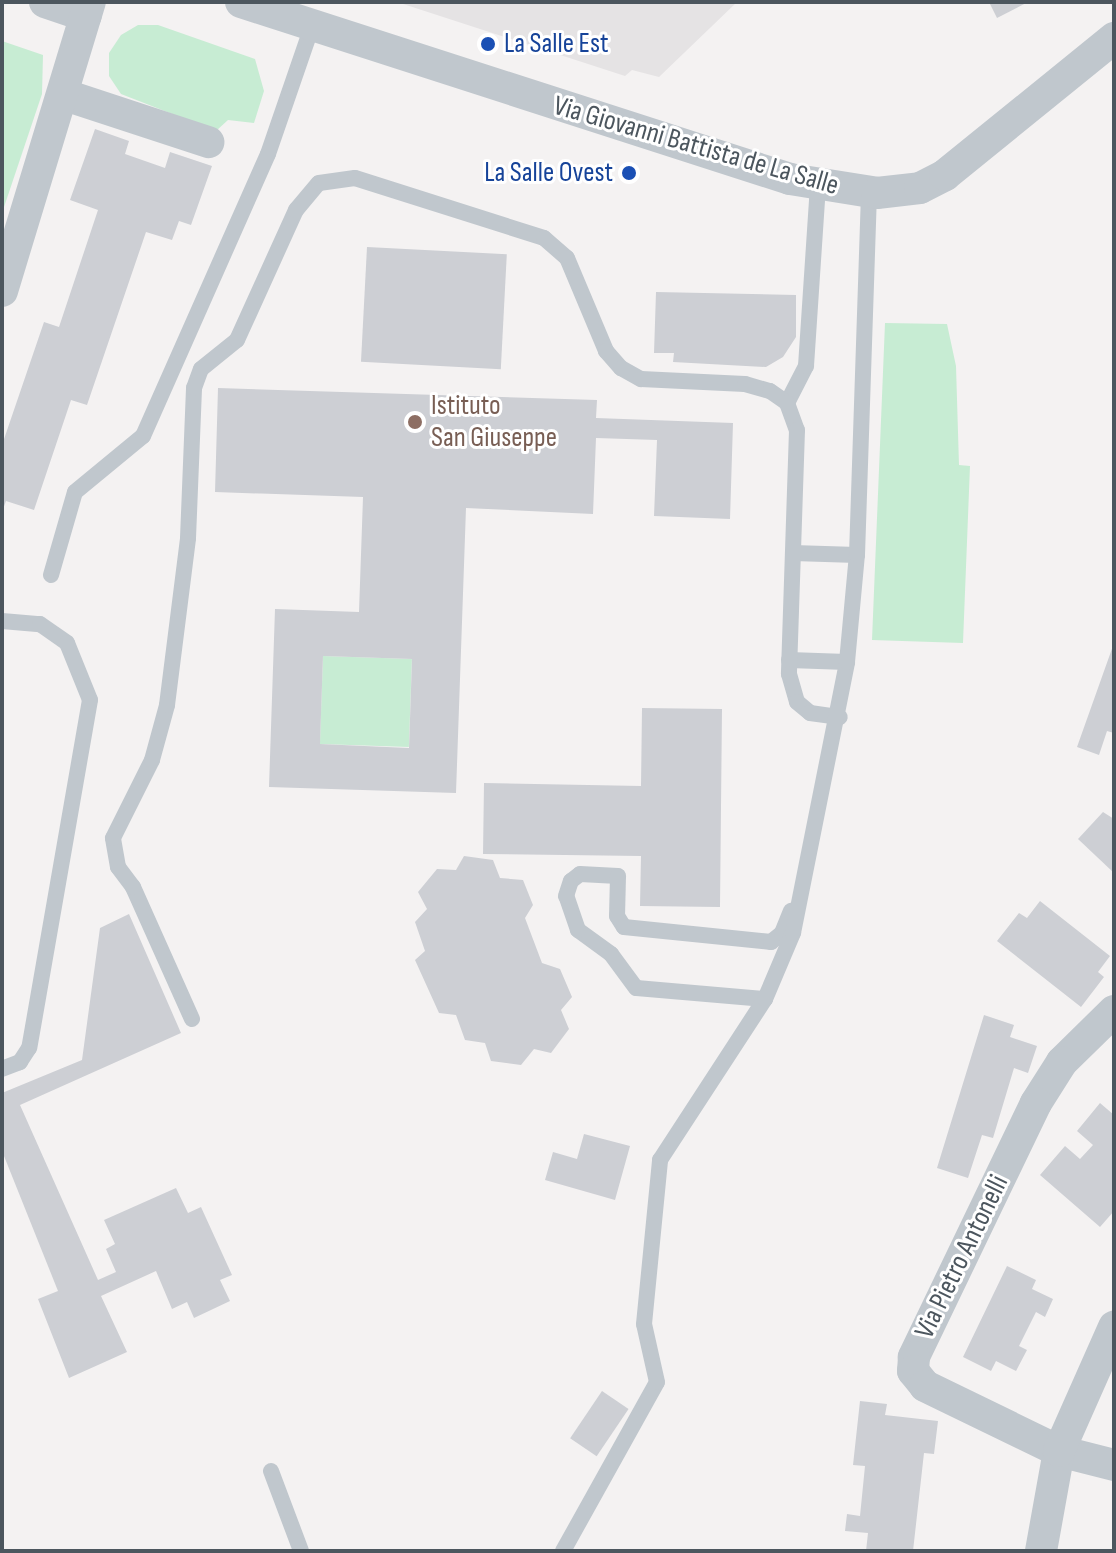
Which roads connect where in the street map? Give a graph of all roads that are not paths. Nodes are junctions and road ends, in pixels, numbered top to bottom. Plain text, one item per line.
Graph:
1 (45, 2) edge
2 (241, 2) edge
3 (88, 9) edge
4 (312, 26) junction
5 (1114, 38) edge
6 (65, 95) junction
7 (208, 142) dead end
8 (818, 185) junction
9 (869, 193) junction
10 (2, 291) edge
11 (787, 403) junction
12 (793, 553) junction
13 (857, 555) junction
14 (51, 575) dead end
15 (2, 621) edge
16 (789, 660) junction
17 (847, 662) junction
18 (840, 717) junction
19 (799, 891) junction
20 (765, 999) junction
21 (1114, 1011) edge
22 (192, 1019) dead end
23 (2, 1069) edge
24 (1114, 1327) edge
25 (1059, 1451) junction
26 (1114, 1465) edge
27 (271, 1471) dead end
28 (301, 1551) edge
29 (563, 1551) edge
30 (1041, 1551) edge

1 - 3 street
2 - 4 street, Via Giovanni Battista de La Salle
3 - 6 street
4 - 8 street, Via Giovanni Battista de La Salle
4 - 14 lane
5 - 9 street, Via Giovanni Battista de La Salle
6 - 7 street
6 - 10 street
8 - 9 street, Via Giovanni Battista de La Salle
8 - 11 lane
9 - 13 lane
11 - 12 lane
11 - 22 lane
12 - 13 lane
12 - 16 lane
13 - 17 lane
15 - 23 lane
16 - 17 lane
16 - 18 lane
17 - 18 lane
18 - 19 lane
19 - 20 lane
19 - 20 lane
20 - 29 lane
21 - 25 street, Via Pietro Antonelli
24 - 25 street
25 - 26 street, Via Pietro Antonelli
25 - 30 street
27 - 28 lane

